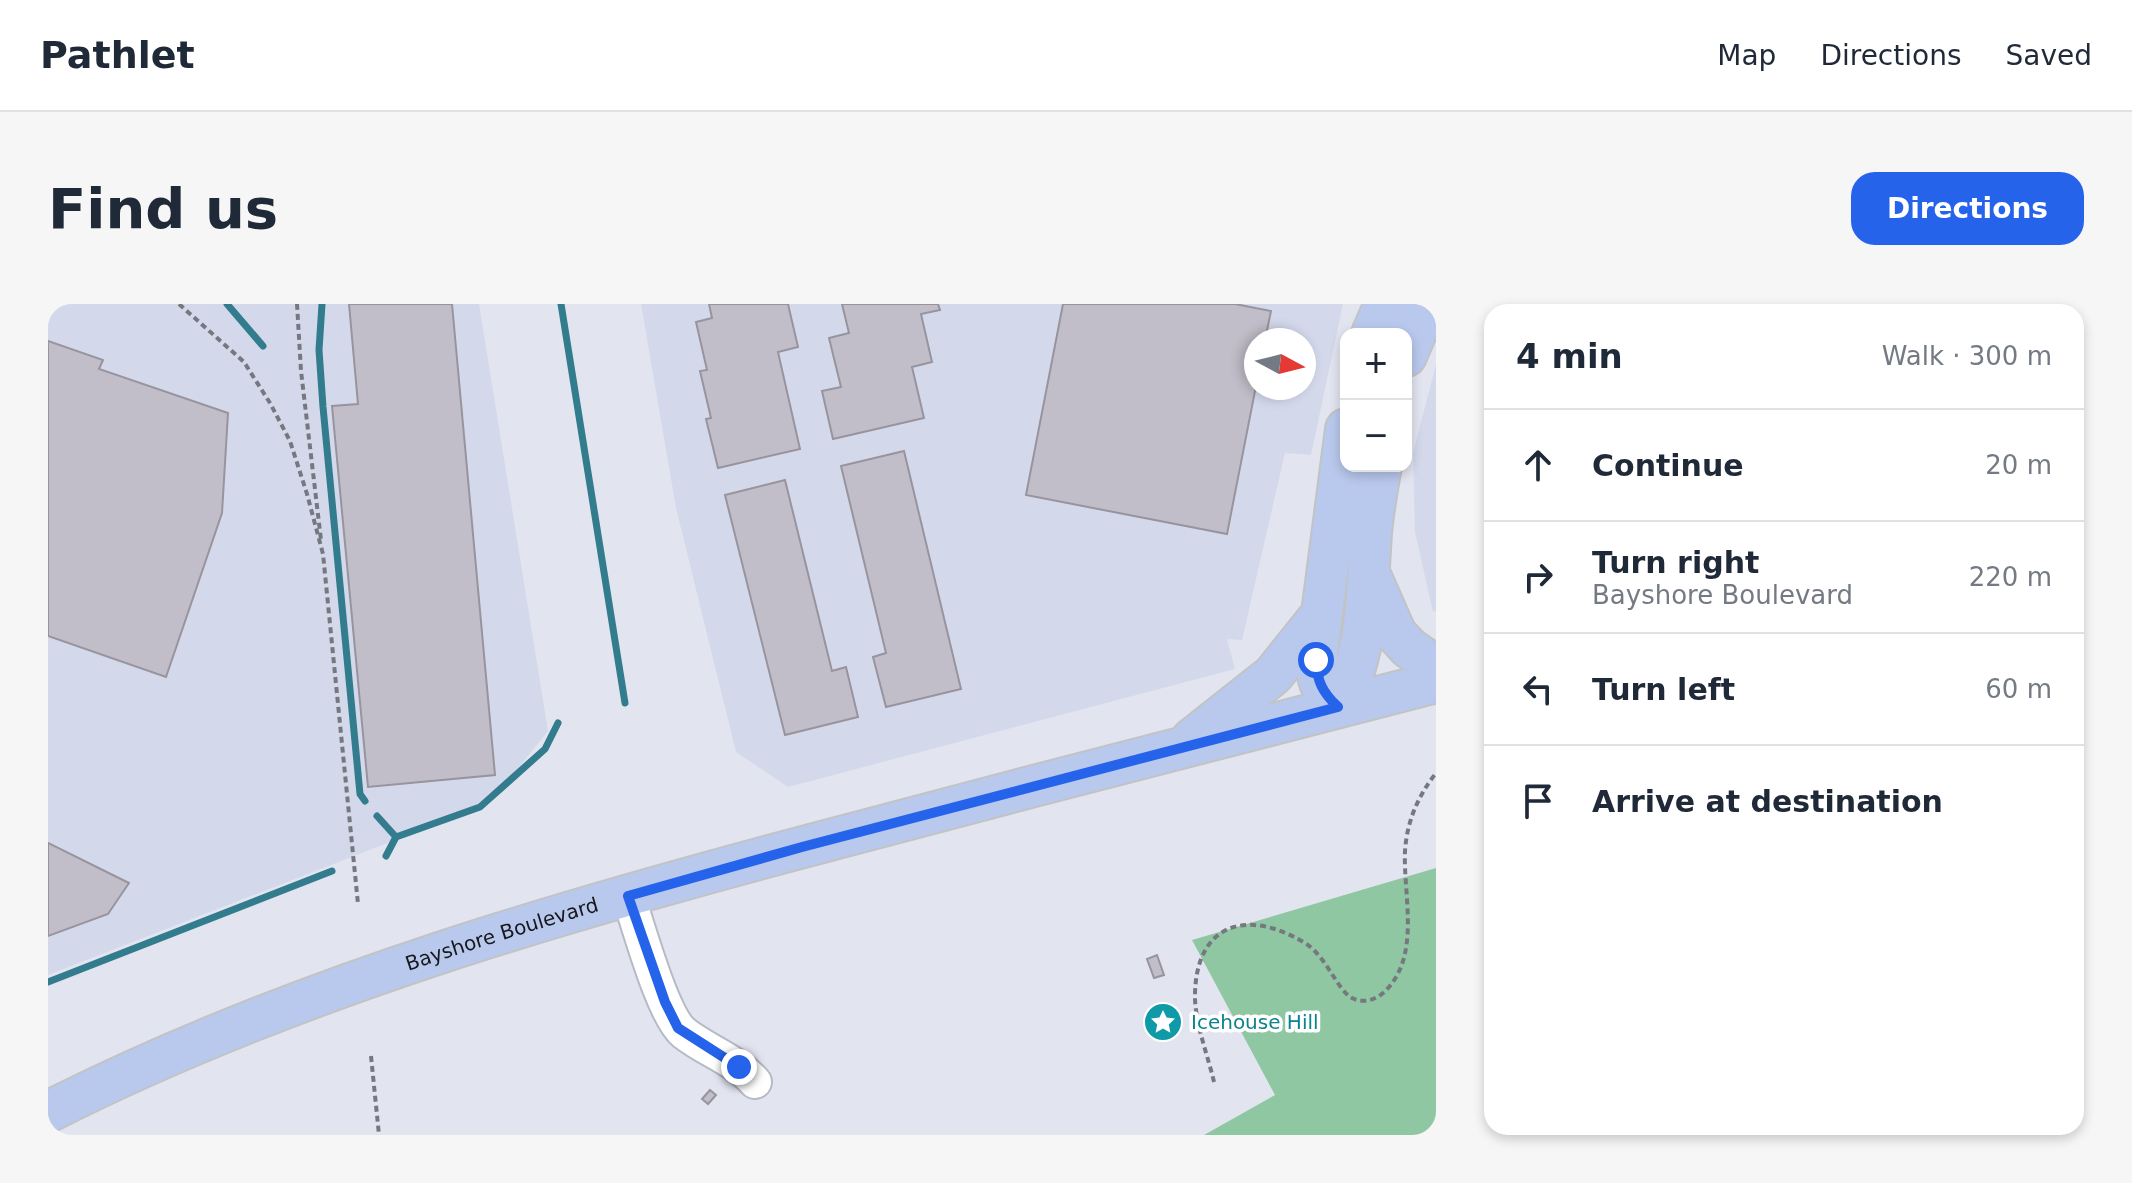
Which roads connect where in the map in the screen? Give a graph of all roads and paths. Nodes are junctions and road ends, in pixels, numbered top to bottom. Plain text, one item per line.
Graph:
1 (179, 304) edge
2 (297, 304) edge
3 (1374, 304) edge
4 (1385, 304) edge
5 (1428, 304) edge
6 (1372, 328) edge
7 (1375, 328) edge
8 (1412, 342) edge
9 (1340, 472) edge
10 (1380, 472) edge
11 (323, 554) junction
12 (1370, 575) junction
13 (1321, 615) junction
14 (1436, 667) edge
15 (1436, 682) edge
16 (1338, 707) junction
17 (1180, 749) junction
18 (1436, 773) edge
19 (628, 896) junction
20 (358, 904) dead end
21 (371, 1056) dead end
22 (755, 1082) dead end
23 (1214, 1082) dead end
24 (48, 1112) edge
25 (379, 1135) edge

1 - 11 path
2 - 11 path
3 - 6 street
4 - 7 main road
5 - 8 main road
9 - 13 main road
10 - 12 main road
11 - 20 path
12 - 14 main road
12 - 16 main road
13 - 16 main road
13 - 17 main road
15 - 16 main road, Bayshore Boulevard
16 - 17 main road, Bayshore Boulevard
17 - 19 main road, Bayshore Boulevard
18 - 23 path
19 - 22 street
19 - 24 main road, Bayshore Boulevard
21 - 25 path

